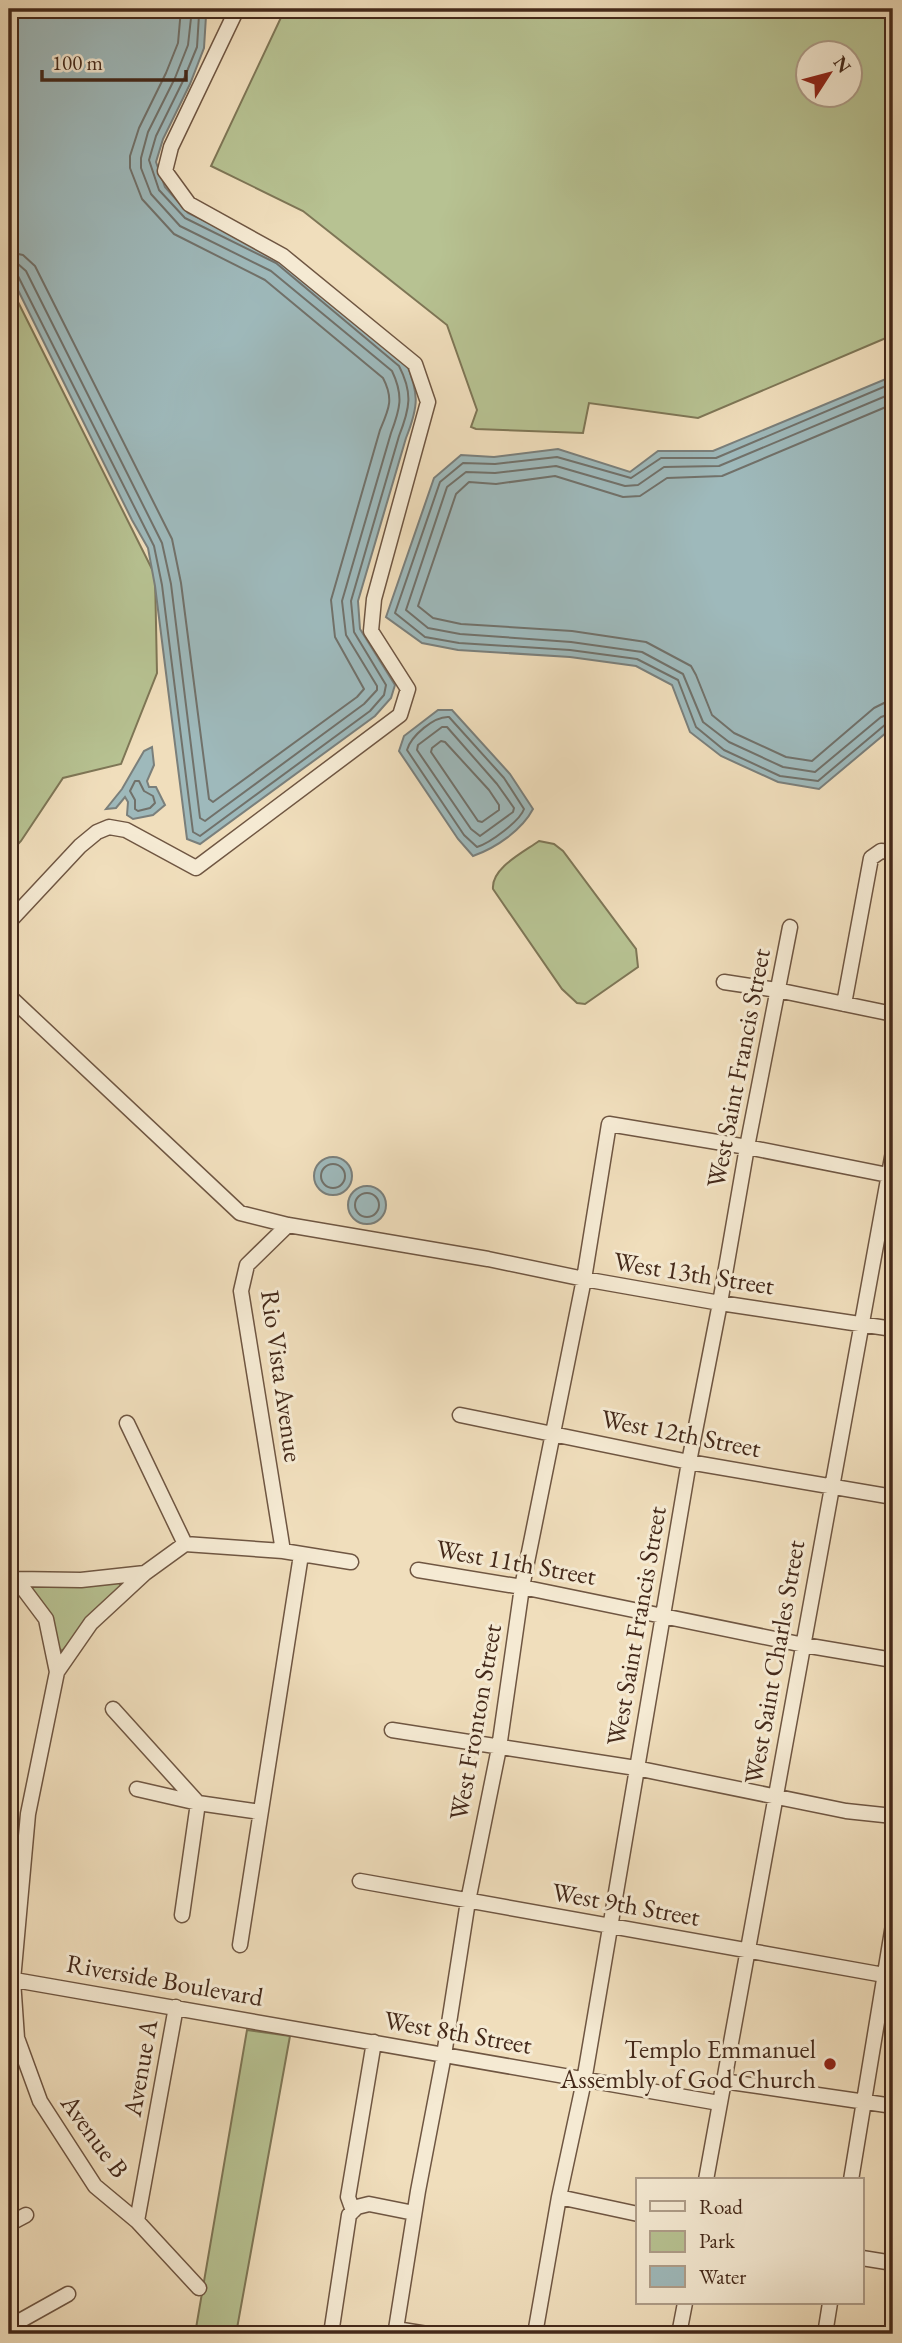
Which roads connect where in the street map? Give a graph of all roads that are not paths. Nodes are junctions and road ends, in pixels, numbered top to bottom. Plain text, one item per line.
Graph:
1 (237, 9) edge
2 (893, 852) edge
3 (9, 922) edge
4 (790, 927) dead end
5 (724, 982) dead end
6 (777, 990) junction
7 (9, 996) edge
8 (844, 1004) junction
9 (893, 1014) edge
10 (747, 1147) junction
11 (893, 1152) edge
12 (891, 1175) edge
13 (288, 1225) junction
14 (584, 1279) junction
15 (720, 1303) junction
16 (862, 1324) junction
17 (893, 1329) edge
18 (460, 1415) dead end
19 (127, 1423) dead end
20 (553, 1433) junction
21 (689, 1462) junction
22 (831, 1485) junction
23 (893, 1497) edge
24 (186, 1544) junction
25 (283, 1551) junction
26 (301, 1555) junction
27 (351, 1562) dead end
28 (418, 1570) dead end
29 (145, 1573) junction
30 (12, 1578) edge
31 (522, 1587) junction
32 (662, 1614) junction
33 (804, 1644) junction
34 (893, 1660) edge
35 (57, 1672) junction
36 (113, 1709) dead end
37 (393, 1730) dead end
38 (499, 1748) junction
39 (636, 1768) junction
40 (137, 1789) dead end
41 (774, 1796) junction
42 (198, 1803) junction
43 (260, 1812) junction
44 (893, 1816) edge
45 (360, 1881) dead end
46 (468, 1900) junction
47 (183, 1915) dead end
48 (893, 1925) edge
49 (611, 1926) junction
50 (240, 1945) dead end
51 (747, 1950) junction
52 (890, 1959) edge
53 (884, 1975) junction
54 (10, 1982) edge
55 (176, 2007) junction
56 (313, 2030) joint
57 (374, 2042) junction
58 (444, 2055) junction
59 (584, 2081) junction
60 (723, 2081) junction
61 (865, 2101) junction
62 (719, 2103) junction
63 (893, 2106) edge
64 (706, 2178) edge
65 (850, 2178) edge
66 (559, 2197) junction
67 (353, 2211) junction
68 (414, 2213) junction
69 (636, 2214) edge
70 (26, 2215) dead end
71 (137, 2221) junction
72 (9, 2224) edge
73 (864, 2258) edge
74 (893, 2263) edge
75 (199, 2288) dead end
76 (68, 2294) dead end
77 (685, 2304) edge
78 (830, 2304) edge
79 (9, 2327) edge
80 (392, 2332) edge
81 (331, 2334) edge
82 (427, 2334) edge
83 (535, 2334) edge
84 (679, 2334) edge
85 (825, 2334) edge

1 - 3 street
2 - 8 street
4 - 6 street, West Saint Francis Street
5 - 6 street
6 - 8 street
6 - 10 street, West Saint Francis Street
7 - 13 street, West 13th Street
8 - 9 street
10 - 12 street
10 - 14 street, West Fronton Street
10 - 15 street, West Saint Francis Street
11 - 12 street, West Saint Charles Street
12 - 16 street, West Saint Charles Street
13 - 14 street, West 13th Street
13 - 25 street, Rio Vista Avenue
14 - 15 street, West 13th Street
14 - 20 street, West Fronton Street
15 - 16 street, West 13th Street
15 - 21 street, West Saint Francis Street
16 - 17 street, West 13th Street
16 - 22 street, West Saint Charles Street
18 - 20 street, West 12th Street
19 - 24 street
20 - 21 street, West 12th Street
20 - 31 street, West Fronton Street
21 - 22 street, West 12th Street
21 - 32 street, West Saint Francis Street
22 - 23 street, West 12th Street
22 - 33 street, West Saint Charles Street
24 - 25 street
24 - 29 street
25 - 26 street
26 - 27 street
26 - 43 street
28 - 31 street, West 11th Street
29 - 30 street
29 - 35 street
30 - 35 street
31 - 32 street, West 11th Street
31 - 38 street, West Fronton Street
32 - 33 street, West 11th Street
32 - 39 street, West Saint Francis Street
33 - 34 street, West 11th Street
33 - 41 street, West Saint Charles Street
35 - 54 street, Avenue B
36 - 42 street
37 - 38 street
38 - 39 street
38 - 46 street, West Fronton Street
39 - 41 street
39 - 49 street, West Saint Francis Street
40 - 42 street
41 - 44 street
41 - 51 street, West Saint Charles Street
42 - 43 street
42 - 47 street
43 - 50 street
45 - 46 street, West 9th Street
46 - 49 street, West 9th Street
46 - 58 street, West Fronton Street
48 - 52 street
49 - 51 street, West 9th Street
49 - 59 street, West Saint Francis Street
51 - 53 street, West 9th Street
51 - 60 street, West Saint Charles Street
52 - 53 street
53 - 61 street
54 - 55 street, Riverside Boulevard
54 - 71 street, Avenue B
55 - 56 street, Riverside Boulevard
55 - 71 street, Avenue A
56 - 57 street, West 8th Street
57 - 58 street, West 8th Street
57 - 67 street
58 - 59 street, West 8th Street
58 - 68 street, West Fronton Street
59 - 62 street, West 8th Street
59 - 66 street, West Saint Francis Street
60 - 61 street
60 - 62 street, West Saint Charles Street
61 - 63 street
61 - 65 street
62 - 64 street, West Saint Charles Street
66 - 69 street
66 - 83 street, West Saint Francis Street
67 - 68 street
67 - 81 street
68 - 80 street, West Fronton Street
70 - 72 street
71 - 75 street, Avenue B
73 - 74 street
76 - 79 street
77 - 84 street
78 - 85 street
80 - 82 street

